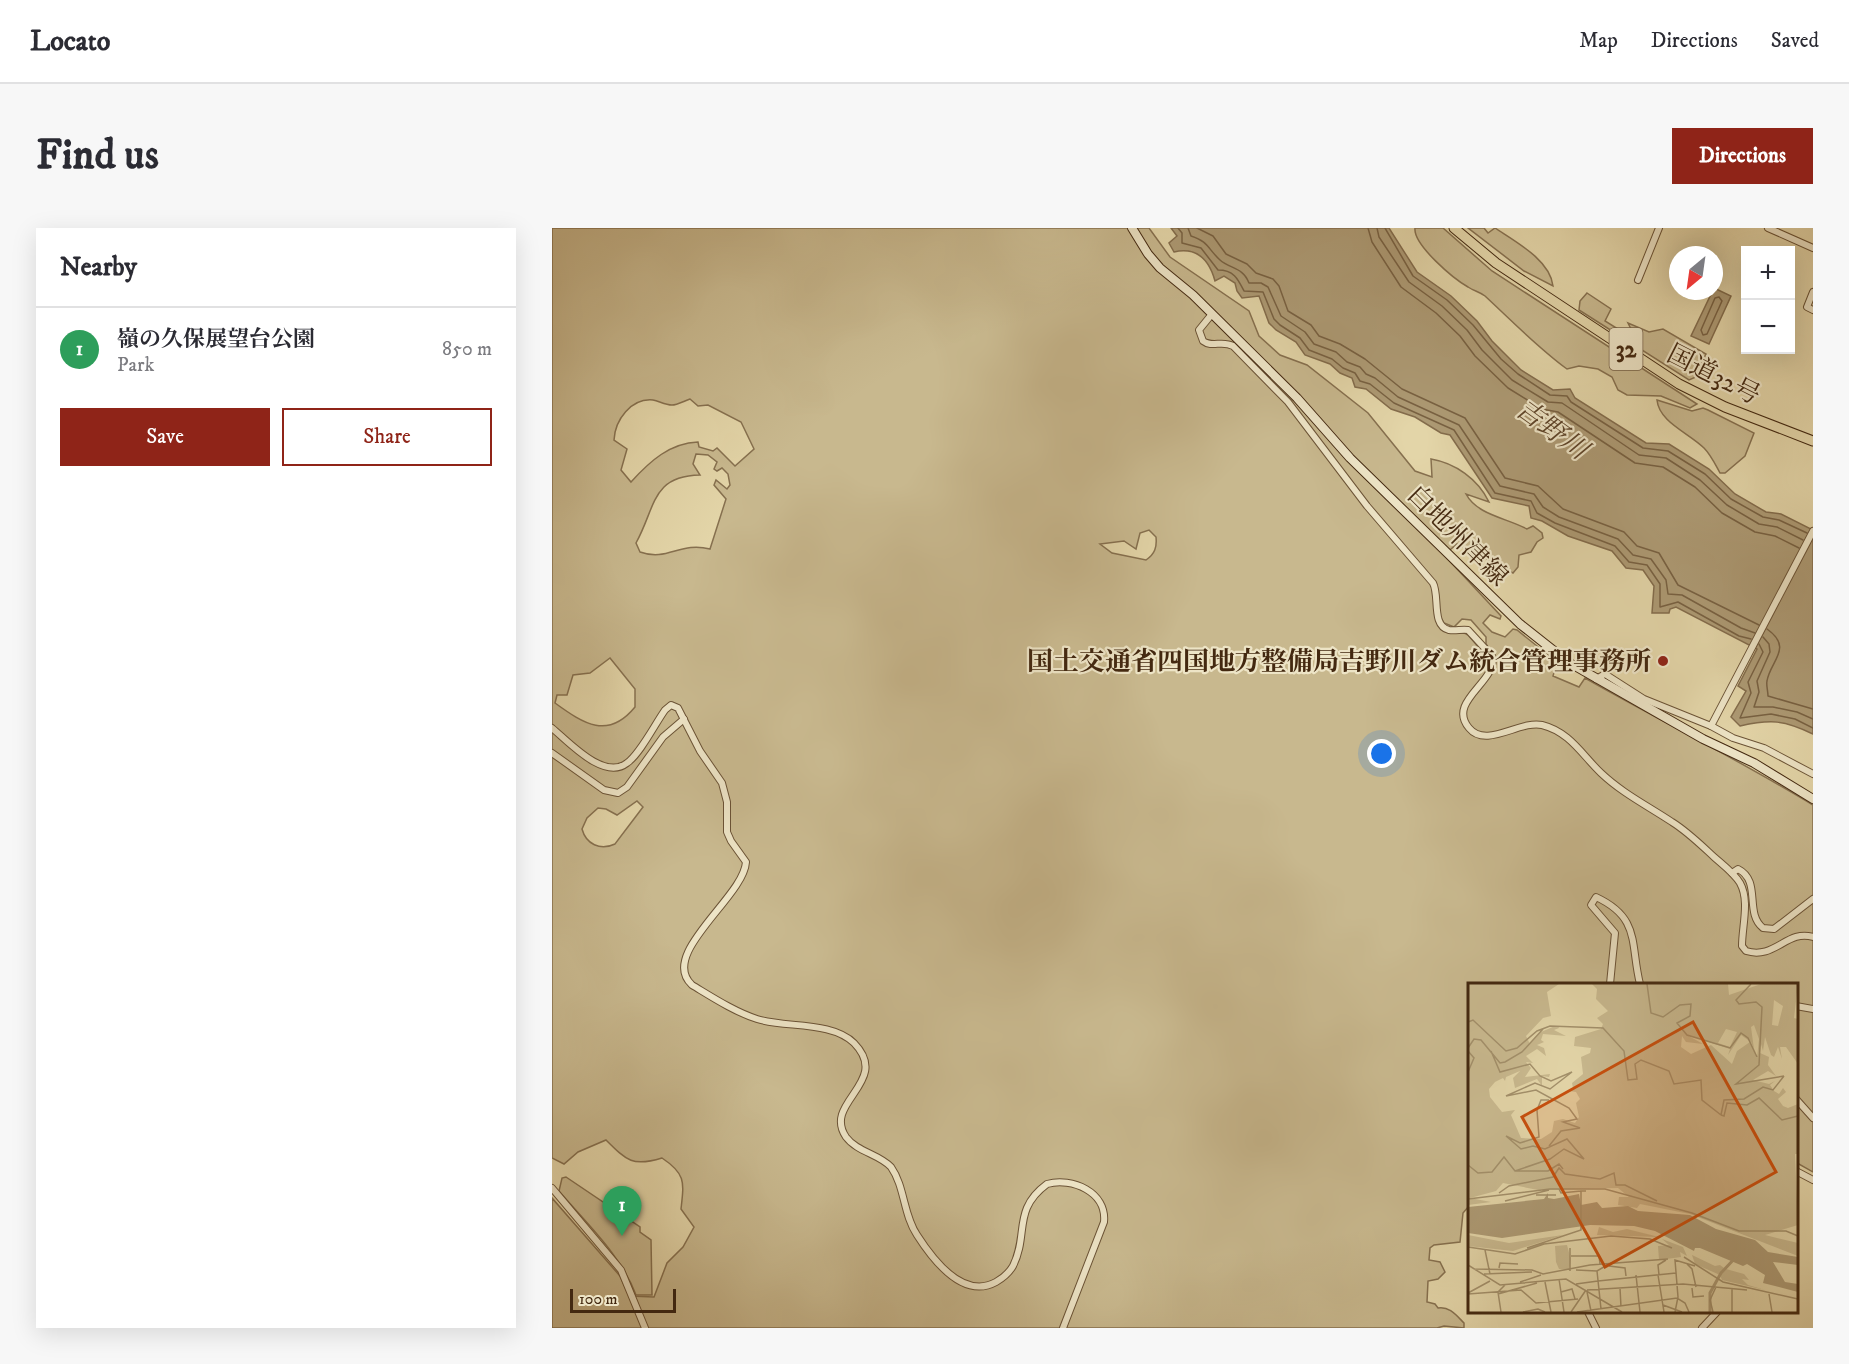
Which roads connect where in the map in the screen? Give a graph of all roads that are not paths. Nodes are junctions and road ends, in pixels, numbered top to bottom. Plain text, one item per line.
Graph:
1 (1132, 228) edge
2 (1454, 228) edge
3 (1659, 228) edge
4 (1768, 228) edge
5 (1779, 230) edge
6 (1813, 248) edge
7 (1638, 280) dead end
8 (1813, 292) edge
9 (1813, 310) edge
10 (1212, 314) junction
11 (1813, 441) edge
12 (1813, 531) edge
13 (1596, 679) junction
14 (684, 719) junction
15 (1711, 726) junction
16 (552, 728) edge
17 (552, 753) edge
18 (1813, 774) edge
19 (1813, 799) edge
20 (1732, 873) junction
21 (1813, 899) edge
22 (1813, 937) edge
23 (1610, 983) edge
24 (1640, 983) edge
25 (1798, 1006) edge
26 (1813, 1009) edge
27 (1798, 1100) edge
28 (1813, 1118) edge
29 (1798, 1172) edge
30 (1813, 1180) edge
31 (552, 1188) edge
32 (1589, 1313) edge
33 (1715, 1313) edge
34 (645, 1328) edge
35 (1063, 1328) edge
36 (1596, 1328) edge
37 (1702, 1328) edge

1 - 10 main road, 白地州津線
2 - 11 highway, 国道32号 / 32
3 - 7 street
4 - 5 street
5 - 6 street
8 - 9 street
10 - 13 main road, 白地州津線
10 - 20 street
12 - 15 street
13 - 15 street
13 - 19 main road, 白地州津線
14 - 16 street
14 - 17 street
14 - 35 street
15 - 18 street
20 - 21 street
20 - 22 street
23 - 24 street
25 - 26 street
27 - 28 street
29 - 30 street
31 - 34 street
32 - 36 street
33 - 37 street

